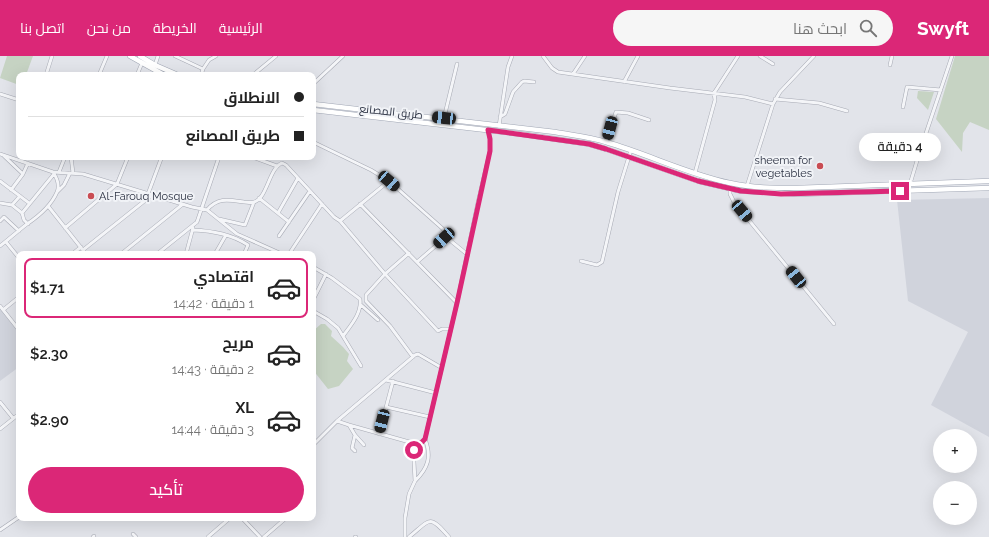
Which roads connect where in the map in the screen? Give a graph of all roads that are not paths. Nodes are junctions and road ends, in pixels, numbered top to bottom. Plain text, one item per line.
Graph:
1 (52, 56) edge
2 (107, 56) edge
3 (130, 56) edge
4 (140, 56) edge
5 (158, 56) edge
6 (175, 56) edge
7 (216, 56) edge
8 (276, 56) edge
9 (344, 56) edge
10 (512, 56) edge
11 (543, 56) edge
12 (585, 56) edge
13 (638, 56) edge
14 (738, 56) edge
15 (760, 56) edge
16 (814, 56) edge
17 (892, 56) edge
18 (952, 56) edge
19 (142, 63) junction
20 (456, 64) dead end
21 (773, 64) dead end
22 (155, 65) junction
23 (890, 65) dead end
24 (203, 69) junction
25 (47, 72) edge
26 (100, 72) edge
27 (138, 72) edge
28 (158, 72) edge
29 (171, 72) edge
30 (202, 72) edge
31 (257, 72) edge
32 (572, 74) junction
33 (316, 81) edge
34 (534, 82) dead end
35 (624, 82) junction
36 (941, 90) junction
37 (714, 93) junction
38 (0, 94) edge
39 (16, 99) edge
40 (775, 99) junction
41 (316, 104) edge
42 (773, 104) junction
43 (903, 107) dead end
44 (316, 110) edge
45 (847, 111) dead end
46 (500, 117) junction
47 (444, 118) junction
48 (649, 120) dead end
49 (499, 126) junction
50 (488, 130) junction
51 (606, 142) junction
52 (316, 143) edge
53 (631, 150) junction
54 (1, 155) edge
55 (629, 156) junction
56 (64, 160) edge
57 (71, 160) edge
58 (127, 160) edge
59 (160, 160) edge
60 (218, 160) edge
61 (260, 160) edge
62 (28, 164) junction
63 (277, 166) junction
64 (59, 172) junction
65 (54, 173) junction
66 (71, 173) junction
67 (695, 173) junction
68 (23, 174) junction
69 (298, 178) junction
70 (389, 181) junction
71 (989, 181) edge
72 (0, 182) edge
73 (731, 183) junction
74 (117, 184) junction
75 (910, 184) junction
76 (885, 185) junction
77 (747, 186) junction
78 (989, 188) edge
79 (729, 189) junction
80 (11, 190) junction
81 (310, 191) junction
82 (884, 191) junction
83 (58, 192) junction
84 (150, 194) junction
85 (20, 196) junction
86 (259, 198) junction
87 (254, 202) junction
88 (0, 203) edge
89 (29, 203) junction
90 (183, 204) junction
91 (322, 204) junction
92 (360, 204) junction
93 (12, 205) junction
94 (48, 206) junction
95 (201, 209) junction
96 (207, 210) junction
97 (0, 213) edge
98 (22, 213) junction
99 (278, 213) junction
100 (4, 217) junction
101 (217, 219) junction
102 (340, 221) junction
103 (0, 222) edge
104 (289, 222) junction
105 (28, 224) junction
106 (194, 225) junction
107 (65, 228) junction
108 (193, 230) junction
109 (19, 231) junction
110 (226, 235) junction
111 (279, 236) dead end
112 (446, 237) junction
113 (6, 242) junction
114 (0, 246) edge
115 (82, 249) junction
116 (78, 251) edge
117 (125, 251) edge
118 (161, 251) edge
119 (187, 251) edge
120 (217, 251) edge
121 (245, 251) edge
122 (275, 251) edge
123 (291, 251) edge
124 (409, 253) junction
125 (16, 254) edge
126 (468, 255) junction
127 (581, 261) dead end
128 (417, 262) junction
129 (316, 268) edge
130 (326, 274) junction
131 (385, 274) junction
132 (316, 294) edge
133 (16, 299) edge
134 (457, 303) junction
135 (361, 305) junction
136 (0, 306) edge
137 (3, 310) junction
138 (316, 313) edge
139 (378, 320) dead end
140 (834, 324) dead end
141 (16, 326) edge
142 (452, 329) junction
143 (343, 336) junction
144 (413, 357) junction
145 (361, 366) dead end
146 (442, 368) junction
147 (386, 380) junction
148 (393, 382) junction
149 (436, 392) junction
150 (0, 402) edge
151 (386, 408) junction
152 (16, 416) edge
153 (430, 417) junction
154 (13, 418) junction
155 (337, 421) junction
156 (349, 425) junction
157 (0, 429) edge
158 (379, 434) junction
159 (355, 435) junction
160 (425, 439) junction
161 (316, 442) edge
162 (413, 443) junction
163 (364, 445) dead end
164 (355, 451) dead end
165 (415, 481) junction
166 (16, 518) edge
167 (227, 521) edge
168 (245, 521) edge
169 (283, 521) edge
170 (0, 530) edge
171 (133, 534) dead end
172 (136, 537) edge
173 (208, 537) edge
174 (260, 537) edge
175 (264, 537) edge
176 (405, 537) edge
177 (410, 537) edge
178 (449, 537) edge

1 - 25 street
2 - 26 street
3 - 19 main road
4 - 22 main road
5 - 22 street
6 - 24 street
7 - 24 street
8 - 31 street
9 - 33 street
10 - 46 street
11 - 32 street
12 - 32 street
13 - 35 street
14 - 37 street
15 - 21 street
16 - 40 street
17 - 23 street
18 - 36 street
19 - 27 street
19 - 28 main road
20 - 47 street
22 - 29 main road
24 - 30 street
32 - 35 street
34 - 46 street
35 - 37 street
36 - 43 street
36 - 75 street
37 - 42 street
37 - 67 street
38 - 39 street
40 - 42 street
40 - 45 street
41 - 47 main road, طريق المصانع
42 - 77 street
44 - 50 main road, طريق المصانع
46 - 49 street
47 - 49 main road, طريق المصانع
48 - 51 street
49 - 51 main road, طريق المصانع
50 - 55 main road, طريق المصانع
50 - 126 street
51 - 53 main road, طريق المصانع
52 - 70 street
53 - 55 street
53 - 67 main road, طريق المصانع
54 - 62 street
54 - 68 street
55 - 79 main road, طريق المصانع
55 - 127 street
56 - 64 street
57 - 66 street
58 - 74 street
59 - 84 street
60 - 95 street
61 - 63 street
62 - 65 street
62 - 68 street
63 - 69 street
63 - 86 street
64 - 65 street
64 - 66 street
65 - 83 street
65 - 89 street
66 - 74 street
66 - 83 street
67 - 73 main road, طريق المصانع
68 - 80 street
69 - 81 street
69 - 99 street
70 - 92 street
70 - 112 street
71 - 75 main road, طريق المصانع
72 - 80 street
73 - 77 main road, طريق المصانع
73 - 79 street
74 - 84 street
74 - 107 street
75 - 76 main road, طريق المصانع
76 - 77 main road, طريق المصانع
76 - 82 main road
78 - 82 main road, طريق المصانع
79 - 82 main road, طريق المصانع
79 - 140 street
80 - 85 street
81 - 91 street
81 - 104 street
83 - 94 street
84 - 90 street
84 - 115 street
85 - 89 street
85 - 93 street
86 - 87 street
86 - 99 street
87 - 96 street
87 - 101 street
88 - 93 street
89 - 98 street
90 - 95 street
90 - 117 street
91 - 102 street
91 - 123 street
92 - 102 street
92 - 124 street
93 - 98 street
94 - 105 street
94 - 107 street
95 - 96 street
95 - 106 street
96 - 101 street
97 - 100 street
98 - 105 street
99 - 104 street
100 - 103 street
100 - 109 street
101 - 122 street
102 - 131 street
104 - 111 street
105 - 109 street
106 - 108 street
106 - 118 street
107 - 115 street
108 - 110 street
108 - 119 street
109 - 113 street
110 - 120 street
110 - 121 street
112 - 126 street
112 - 128 street
113 - 114 street
113 - 125 street
115 - 116 street
124 - 128 street
124 - 131 street
126 - 134 street
128 - 134 street
129 - 130 street
130 - 132 street
130 - 135 street
131 - 142 street
131 - 144 street
133 - 137 street
134 - 142 street
135 - 139 street
135 - 143 street
136 - 137 street
137 - 141 street
138 - 143 street
142 - 146 street
143 - 145 street
144 - 146 street
144 - 147 street
146 - 149 street
147 - 148 street
147 - 155 street
148 - 149 street
148 - 151 street
149 - 153 street
150 - 154 street
151 - 153 street
151 - 158 street
152 - 154 street
153 - 160 street
154 - 157 street
155 - 156 street
155 - 161 street
156 - 158 street
156 - 159 street
158 - 162 street
159 - 163 street
159 - 164 street
160 - 162 street
160 - 165 street
162 - 165 street
165 - 176 street
166 - 170 street
167 - 173 street
168 - 174 street
169 - 175 street
171 - 172 street
177 - 178 street

